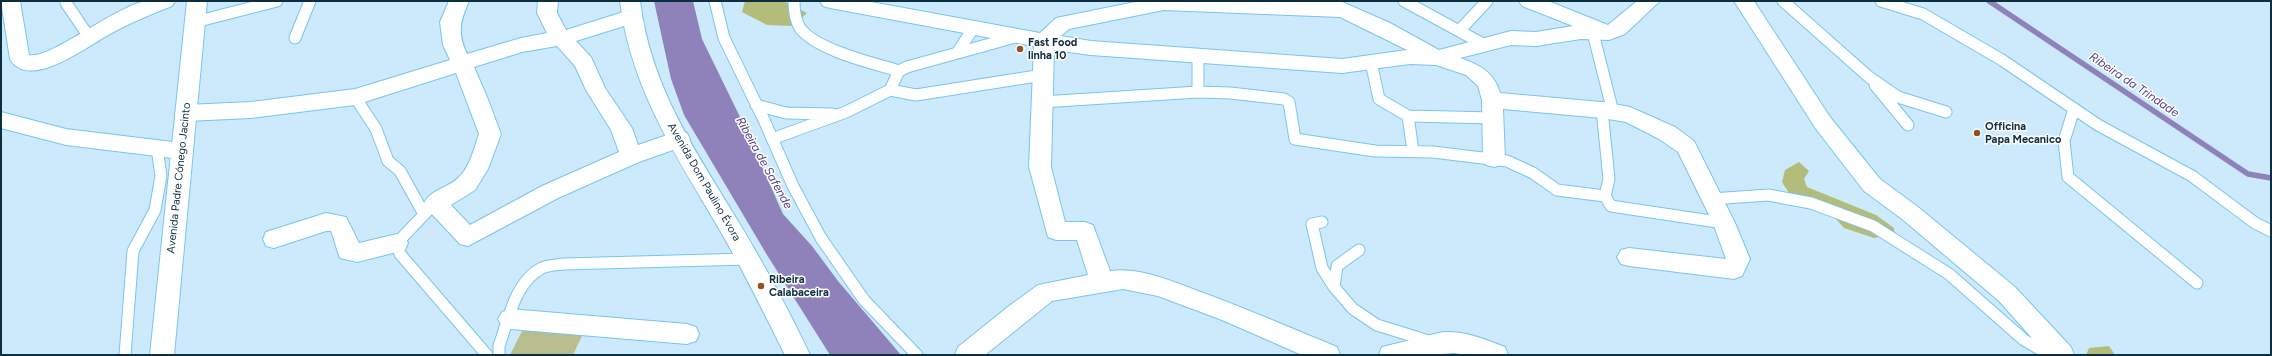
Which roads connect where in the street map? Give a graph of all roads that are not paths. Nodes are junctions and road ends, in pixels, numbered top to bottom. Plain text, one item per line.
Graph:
1 (10, 1) edge
2 (165, 1) edge
3 (276, 1) edge
4 (310, 1) edge
5 (459, 1) edge
6 (548, 1) edge
7 (715, 1) edge
8 (794, 1) edge
9 (832, 1) edge
10 (1404, 1) edge
11 (1488, 1) edge
12 (1529, 1) edge
13 (1650, 1) edge
14 (1744, 1) edge
15 (1783, 1) edge
16 (1881, 1) edge
17 (1164, 2) edge
18 (66, 3) dead end
19 (1332, 6) edge
20 (630, 9) edge
21 (196, 11) edge
22 (974, 28) junction
23 (1459, 31) junction
24 (1601, 33) junction
25 (1019, 36) junction
26 (89, 37) junction
27 (295, 38) dead end
28 (562, 38) junction
29 (1044, 41) junction
30 (1483, 44) junction
31 (957, 53) junction
32 (1198, 56) junction
33 (1437, 58) junction
34 (1371, 62) junction
35 (461, 63) junction
36 (899, 71) junction
37 (1043, 75) junction
38 (1868, 77) junction
39 (890, 90) junction
40 (1198, 92) junction
41 (355, 97) junction
42 (1042, 102) junction
43 (756, 105) junction
44 (1492, 109) junction
45 (2074, 109) junction
46 (1608, 111) junction
47 (1946, 112) dead end
48 (186, 113) junction
49 (839, 114) junction
50 (1408, 116) junction
51 (1, 120) edge
52 (1908, 125) dead end
53 (679, 139) junction
54 (772, 139) junction
55 (157, 148) junction
56 (181, 151) junction
57 (1413, 151) junction
58 (631, 156) junction
59 (1494, 159) junction
60 (1605, 196) junction
61 (1712, 199) junction
62 (429, 209) junction
63 (1322, 222) dead end
64 (1724, 223) junction
65 (2271, 231) edge
66 (274, 239) dead end
67 (397, 242) junction
68 (1359, 250) dead end
69 (1629, 258) dead end
70 (748, 259) junction
71 (1102, 282) junction
72 (2198, 283) dead end
73 (1334, 287) junction
74 (510, 319) junction
75 (687, 334) dead end
76 (1424, 349) edge
77 (125, 355) edge
78 (162, 355) edge
79 (487, 355) edge
80 (499, 355) edge
81 (798, 355) edge
82 (917, 355) edge
83 (967, 355) edge
84 (1328, 355) edge
85 (1391, 355) edge
86 (1496, 355) edge
87 (2050, 355) edge
88 (2062, 355) edge

1 - 26 street
2 - 26 street
3 - 21 lane
4 - 27 lane
5 - 35 street
6 - 28 street
7 - 43 lane
8 - 36 lane
9 - 22 street
10 - 23 lane
11 - 23 lane
12 - 24 street
13 - 24 street
14 - 88 street
15 - 38 lane
16 - 45 lane
17 - 19 street
17 - 29 street
18 - 26 lane
19 - 33 street
20 - 28 street
20 - 53 street, Avenida Dom Paulino Évora
21 - 48 street, Avenida Padre Cónego Jacinto
22 - 25 street
22 - 31 lane
23 - 30 lane
24 - 30 street
24 - 46 lane
25 - 29 street
25 - 31 lane
28 - 35 street
28 - 58 street
29 - 32 street
29 - 37 street
30 - 33 street
31 - 36 lane
32 - 34 street
32 - 40 lane
33 - 34 street
33 - 44 street
34 - 50 lane
35 - 41 street
35 - 62 street
36 - 39 lane
37 - 39 lane
37 - 42 street
38 - 47 lane
38 - 52 lane
39 - 49 lane
40 - 42 lane
40 - 57 lane
41 - 48 street
41 - 62 lane
42 - 71 street
43 - 49 lane
43 - 54 lane
44 - 46 street
44 - 50 lane
44 - 59 street
45 - 65 lane
45 - 72 lane
46 - 60 lane
46 - 61 street
48 - 56 street, Avenida Padre Cónego Jacinto
49 - 54 lane
50 - 57 lane
51 - 55 street
53 - 58 street
53 - 70 street, Avenida Dom Paulino Évora
54 - 82 lane
55 - 56 street
55 - 77 lane
56 - 78 street, Avenida Padre Cónego Jacinto
57 - 59 lane
58 - 62 street
59 - 60 lane
60 - 64 lane
61 - 64 street
61 - 87 lane
62 - 67 lane
63 - 73 lane
64 - 69 street
66 - 67 street
67 - 79 lane
68 - 73 lane
70 - 74 lane
70 - 81 street, Avenida Dom Paulino Évora
71 - 83 street
71 - 84 street
73 - 76 lane
74 - 75 street
74 - 80 lane
76 - 85 street
76 - 86 street

